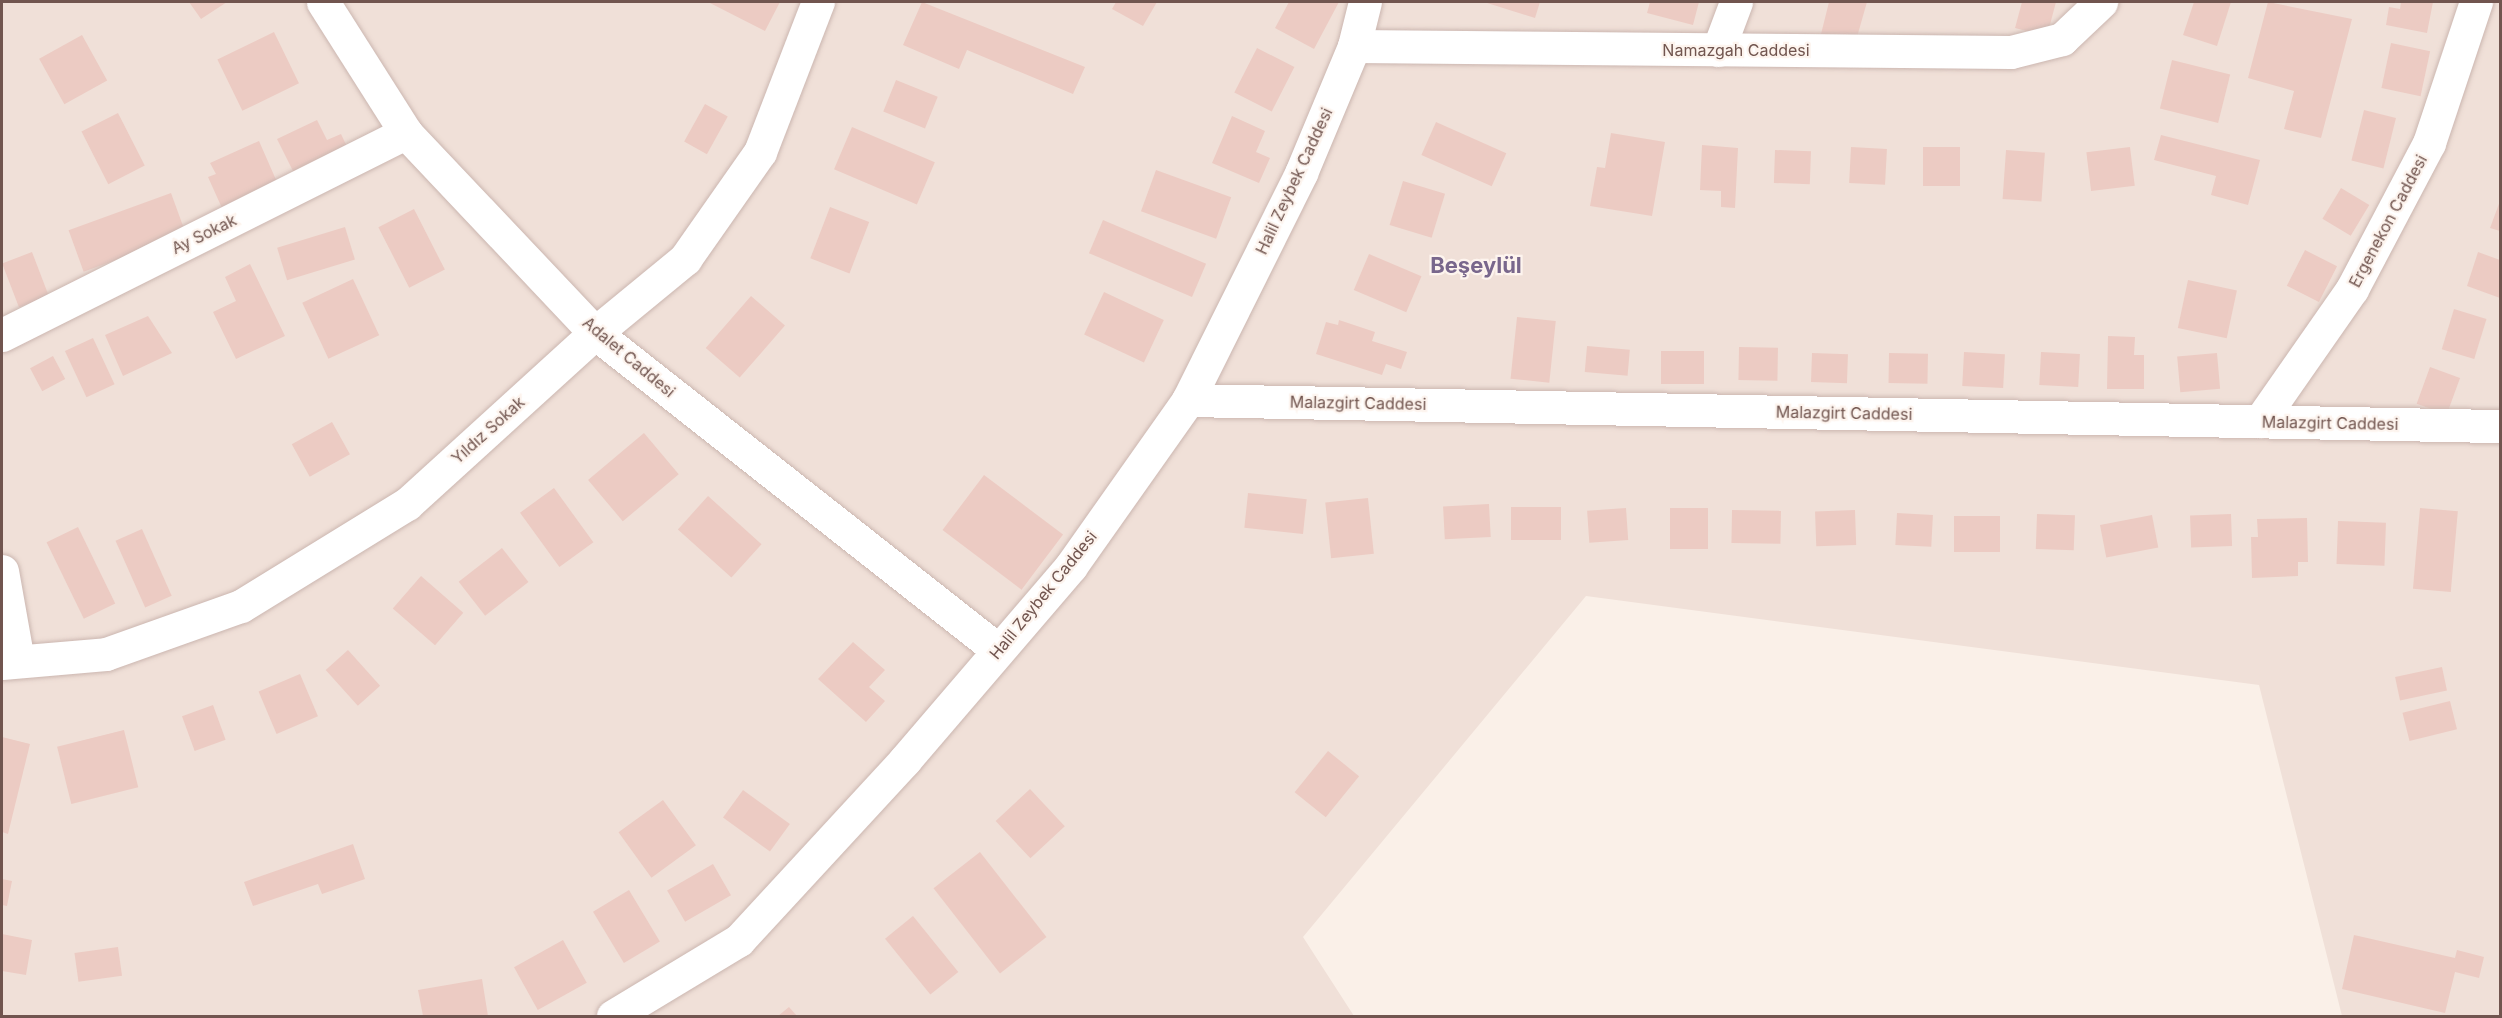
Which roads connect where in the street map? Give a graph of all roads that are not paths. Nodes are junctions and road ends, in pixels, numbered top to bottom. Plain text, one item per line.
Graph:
1 (323, 2) edge
2 (818, 2) edge
3 (1365, 2) edge
4 (1736, 2) edge
5 (2101, 2) edge
6 (2476, 2) edge
7 (1354, 46) junction
8 (1718, 50) junction
9 (406, 133) junction
10 (595, 333) junction
11 (2, 335) edge
12 (1188, 400) junction
13 (2260, 422) junction
14 (2500, 426) edge
15 (2, 571) edge
16 (998, 650) junction
17 (10, 662) edge
18 (613, 1017) edge

1 - 9 street, Adalet Caddesi
2 - 10 street, Yıldız Sokak
3 - 7 street, Halil Zeybek Caddesi
4 - 8 street
5 - 8 street, Namazgah Caddesi
6 - 13 street, Ergenekon Caddesi
7 - 8 street, Namazgah Caddesi
7 - 12 street, Halil Zeybek Caddesi
9 - 10 street, Adalet Caddesi
9 - 11 street, Ay Sokak
10 - 16 street, Adalet Caddesi
10 - 17 street, Yıldız Sokak
12 - 13 street, Malazgirt Caddesi
12 - 16 street, Halil Zeybek Caddesi
13 - 14 street, Malazgirt Caddesi
15 - 17 street
16 - 18 street, Halil Zeybek Caddesi

